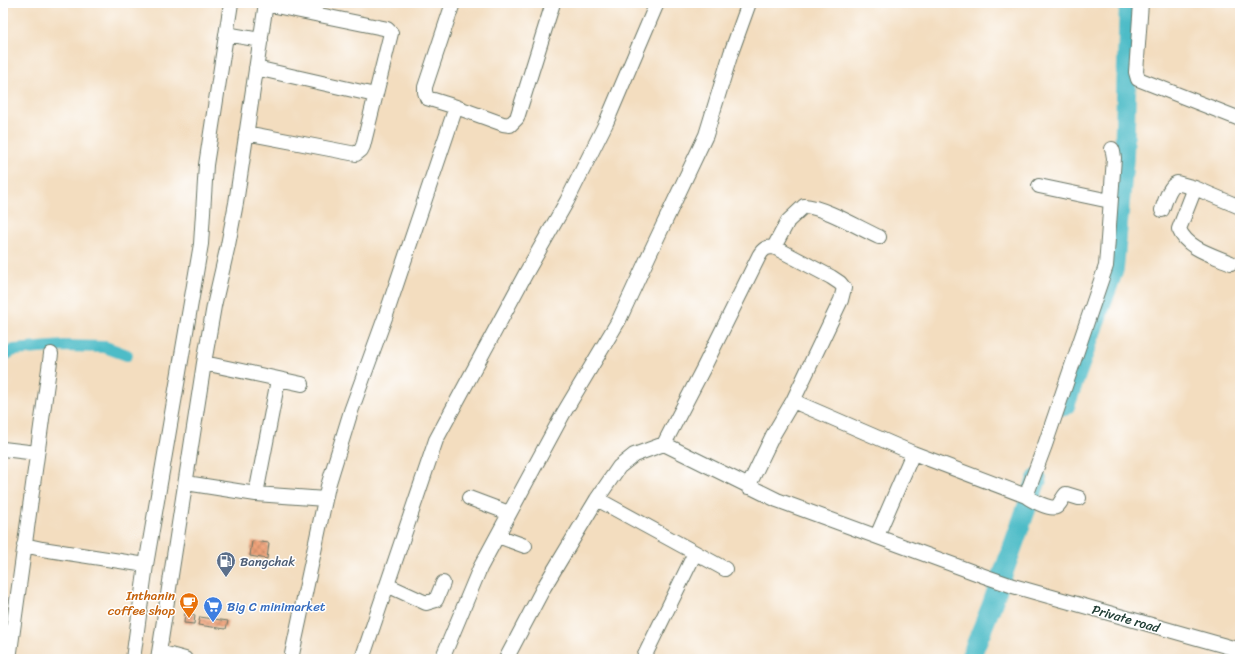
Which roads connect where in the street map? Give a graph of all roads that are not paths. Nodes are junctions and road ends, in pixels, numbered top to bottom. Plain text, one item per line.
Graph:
1 (231, 3) edge
2 (266, 3) edge
3 (453, 3) edge
4 (553, 3) edge
5 (657, 3) edge
6 (749, 3) edge
7 (1141, 3) edge
8 (226, 34) junction
9 (261, 40) junction
10 (256, 68) junction
11 (375, 95) junction
12 (456, 107) junction
13 (1240, 119) edge
14 (246, 133) junction
15 (1112, 149) dead end
16 (1039, 186) dead end
17 (1195, 188) junction
18 (1110, 201) junction
19 (1240, 207) edge
20 (1162, 210) dead end
21 (879, 237) dead end
22 (774, 247) junction
23 (1231, 263) dead end
24 (52, 354) dead end
25 (204, 363) junction
26 (278, 380) junction
27 (302, 384) dead end
28 (793, 401) junction
29 (664, 444) junction
30 (3, 449) edge
31 (37, 453) junction
32 (913, 453) junction
33 (186, 483) junction
34 (748, 487) junction
35 (256, 494) junction
36 (1027, 497) junction
37 (468, 498) dead end
38 (1079, 498) dead end
39 (325, 499) junction
40 (597, 499) junction
41 (509, 513) junction
42 (498, 536) junction
43 (877, 536) junction
44 (24, 545) junction
45 (525, 546) dead end
46 (695, 553) junction
47 (146, 565) junction
48 (725, 569) dead end
49 (443, 583) dead end
50 (387, 585) junction
51 (1240, 650) edge
52 (159, 655) edge
53 (10, 659) edge
54 (133, 659) edge
55 (184, 659) edge
56 (291, 659) edge
57 (362, 659) edge
58 (442, 659) edge
59 (506, 659) edge
60 (644, 659) edge

1 - 8 street
2 - 9 street
2 - 11 street
3 - 12 street
4 - 12 street
5 - 50 street
6 - 41 street
7 - 13 street
8 - 9 street
8 - 47 street
9 - 10 street
10 - 11 street
10 - 14 street
11 - 14 street
12 - 39 street
14 - 25 street
15 - 18 street
16 - 18 street
17 - 19 street
17 - 20 street
17 - 23 street
18 - 36 street
21 - 22 street
22 - 28 street
22 - 29 street
24 - 31 street
25 - 26 street
25 - 33 street
26 - 27 street
26 - 35 street
28 - 32 street
28 - 34 street
29 - 34 street, Private road
29 - 40 street
30 - 31 street
31 - 44 street
32 - 36 street
32 - 43 street
33 - 35 street
33 - 52 street
34 - 43 street, Private road
35 - 39 street
36 - 38 street
37 - 41 street
39 - 56 street
40 - 46 street
40 - 59 street
41 - 42 street
42 - 45 street
42 - 58 street
43 - 51 street, Private road
44 - 47 street
44 - 53 street
46 - 48 street
46 - 60 street
47 - 54 street
49 - 50 street
50 - 57 street
52 - 55 street

